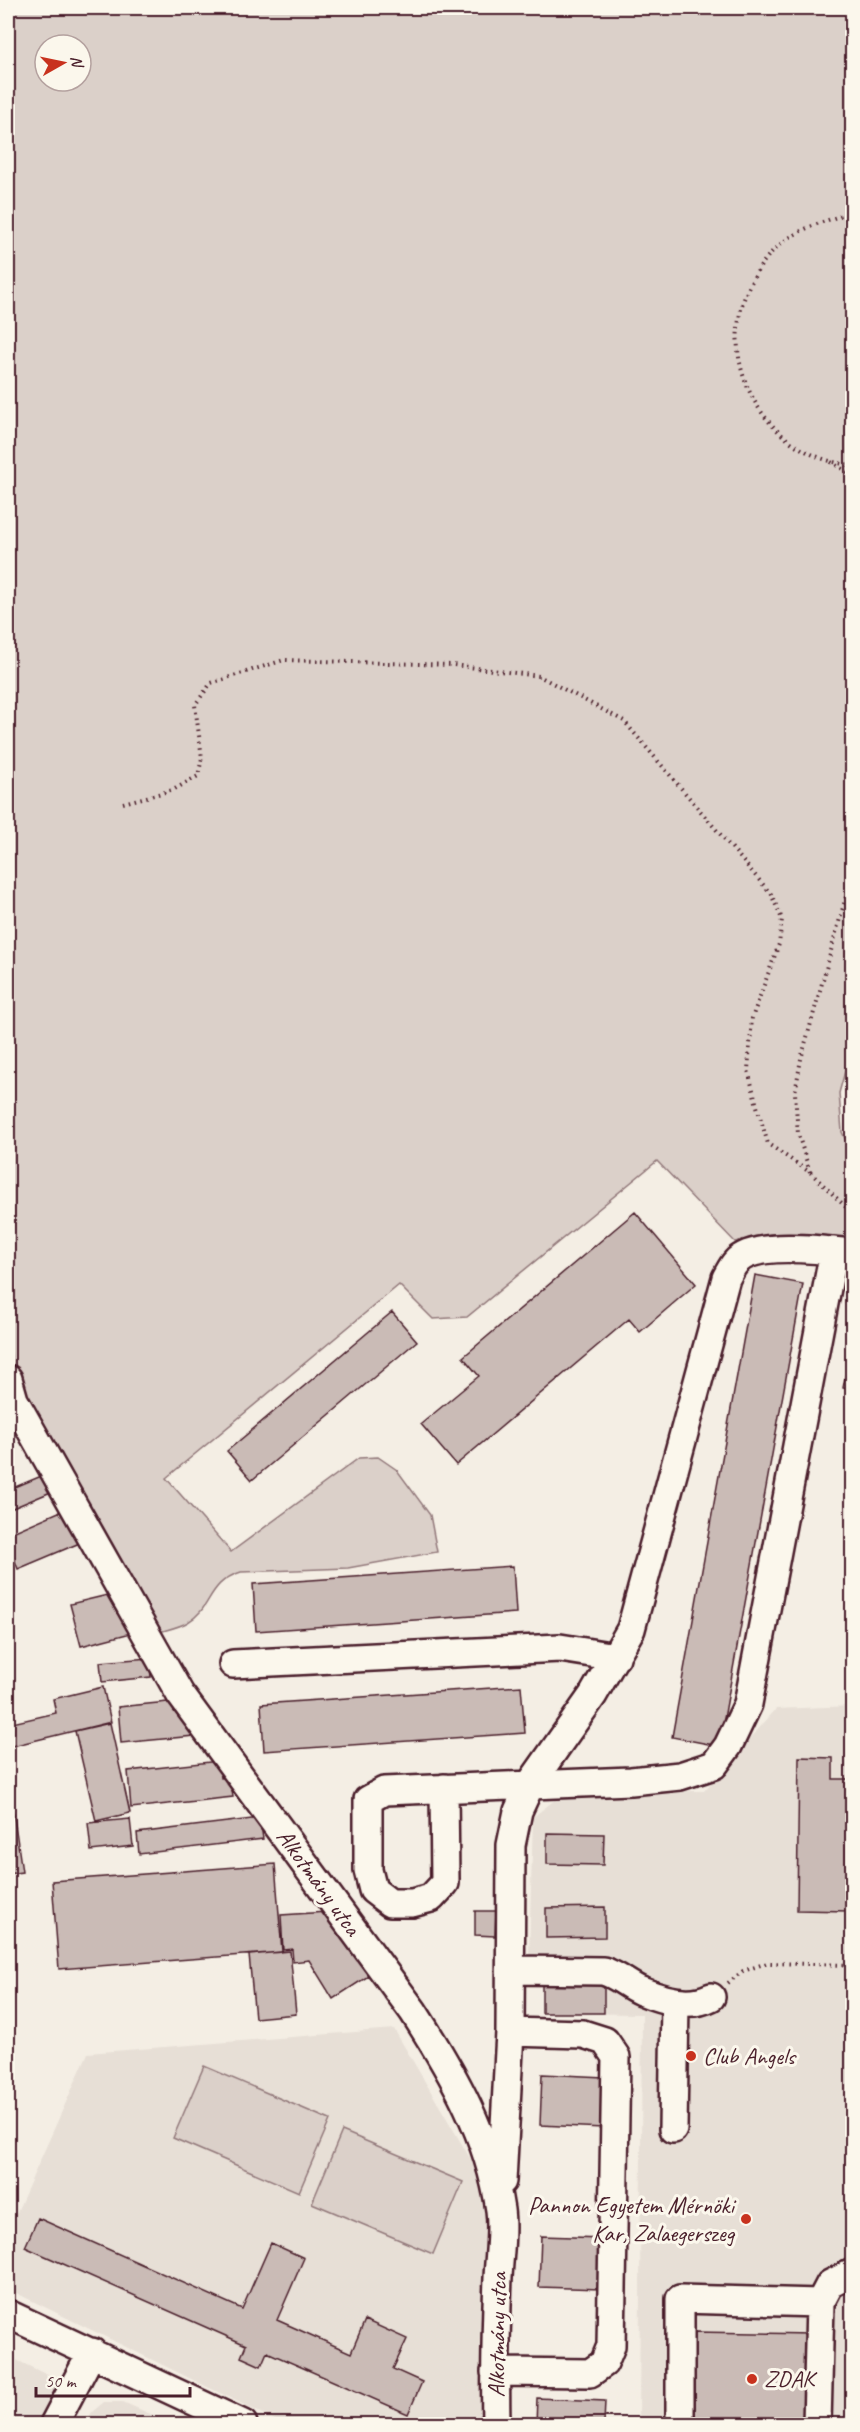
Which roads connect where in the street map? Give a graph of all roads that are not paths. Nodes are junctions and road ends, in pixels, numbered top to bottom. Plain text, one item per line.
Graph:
1 (843, 1252) edge
2 (8, 1379) edge
3 (616, 1657) junction
4 (233, 1664) dead end
5 (531, 1783) junction
6 (444, 1788) junction
7 (511, 1970) junction
8 (711, 1997) road end
9 (675, 2002) junction
10 (510, 2032) junction
11 (673, 2129) dead end
12 (500, 2213) junction
13 (852, 2255) edge
14 (834, 2287) edge
15 (8, 2314) edge
16 (92, 2352) junction
17 (495, 2372) junction
18 (54, 2424) edge
19 (243, 2424) edge
20 (496, 2424) edge
21 (680, 2424) edge
22 (817, 2424) edge

1 - 3 street
1 - 5 street
2 - 12 street, Alkotmány utca
3 - 4 street
3 - 5 street
5 - 6 street
5 - 7 street
6 - 6 street
7 - 9 street
7 - 10 street
8 - 9 street
9 - 11 street
10 - 12 street
10 - 17 street
12 - 17 street, Alkotmány utca
13 - 14 street
14 - 21 street
14 - 22 street
15 - 16 street
16 - 18 street
16 - 19 street
17 - 20 street, Alkotmány utca

